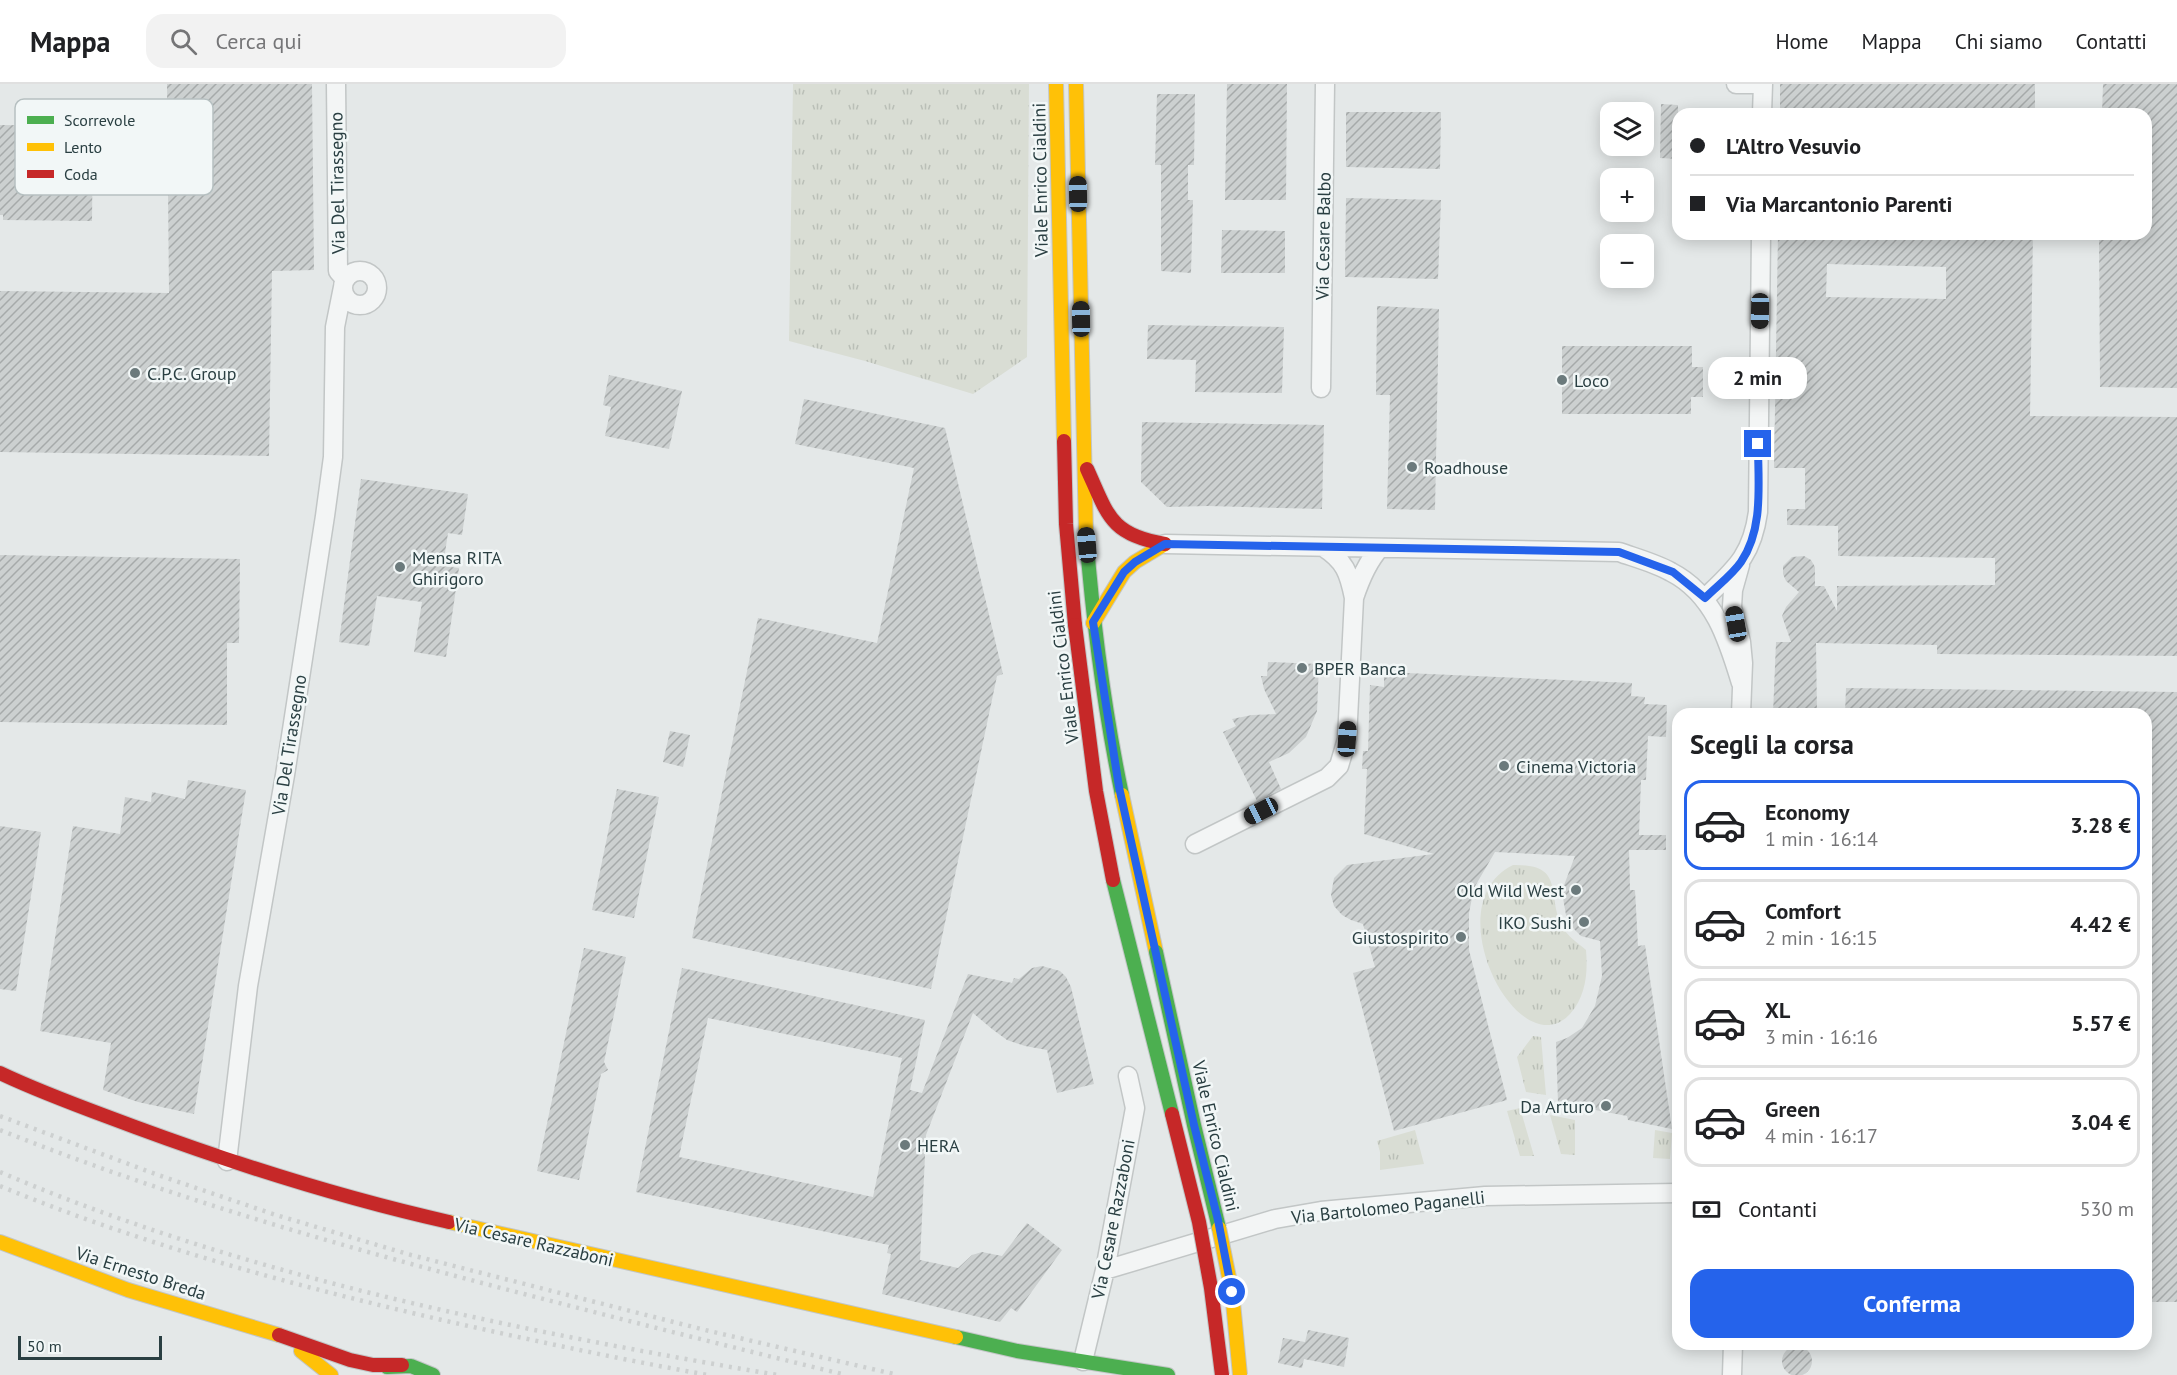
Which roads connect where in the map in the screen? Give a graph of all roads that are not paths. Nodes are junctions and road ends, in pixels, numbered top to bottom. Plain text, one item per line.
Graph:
1 (336, 84) edge
2 (1056, 84) edge
3 (1077, 84) edge
4 (1325, 84) edge
5 (1736, 84) edge
6 (1763, 84) edge
7 (1762, 108) edge
8 (1761, 240) edge
9 (344, 283) junction
10 (358, 305) junction
11 (335, 327) junction
12 (1321, 388) dead end
13 (1084, 462) junction
14 (1165, 544) junction
15 (1323, 547) junction
16 (1380, 548) junction
17 (1741, 562) junction
18 (1354, 598) junction
19 (1705, 598) junction
20 (1093, 622) junction
21 (1741, 683) junction
22 (1741, 708) edge
23 (1195, 844) dead end
24 (0, 1073) edge
25 (1128, 1076) dead end
26 (226, 1161) junction
27 (1672, 1193) edge
28 (0, 1242) edge
29 (1104, 1270) junction
30 (273, 1334) junction
31 (1733, 1350) edge
32 (1083, 1361) junction
33 (402, 1365) junction
34 (331, 1375) edge
35 (371, 1375) edge
36 (433, 1375) edge
37 (1168, 1375) edge
38 (1222, 1375) edge
39 (1240, 1375) edge
40 (1732, 1375) edge

1 - 9 street, Via Del Tirassegno
2 - 38 main road, Viale Enrico Cialdini, bridge
3 - 13 main road, Viale Enrico Cialdini
4 - 12 street, Via Cesare Balbo
5 - 6 street
6 - 7 street
8 - 17 street
9 - 10 street
9 - 10 street
9 - 11 street
10 - 11 street
11 - 26 street, Via Del Tirassegno
13 - 14 main road
13 - 20 main road, Viale Enrico Cialdini
14 - 15 street
14 - 20 main road
15 - 16 street
15 - 18 street
16 - 18 street
16 - 19 street
17 - 19 street
17 - 21 street
18 - 23 street
19 - 21 street
20 - 39 main road, Viale Enrico Cialdini, bridge
21 - 22 street
24 - 26 main road, Via Cesare Razzaboni
25 - 29 street, Via Cesare Razzaboni
26 - 32 main road, Via Cesare Razzaboni
27 - 29 street, Via Bartolomeo Paganelli
28 - 30 main road, Via Ernesto Breda
29 - 32 street, Via Cesare Razzaboni
30 - 33 main road, Via Ernesto Breda
30 - 34 main road, Via Ernesto Breda
31 - 40 street
32 - 37 main road, Via Cesare Razzaboni
33 - 35 main road
33 - 36 main road, Via Ernesto Breda

